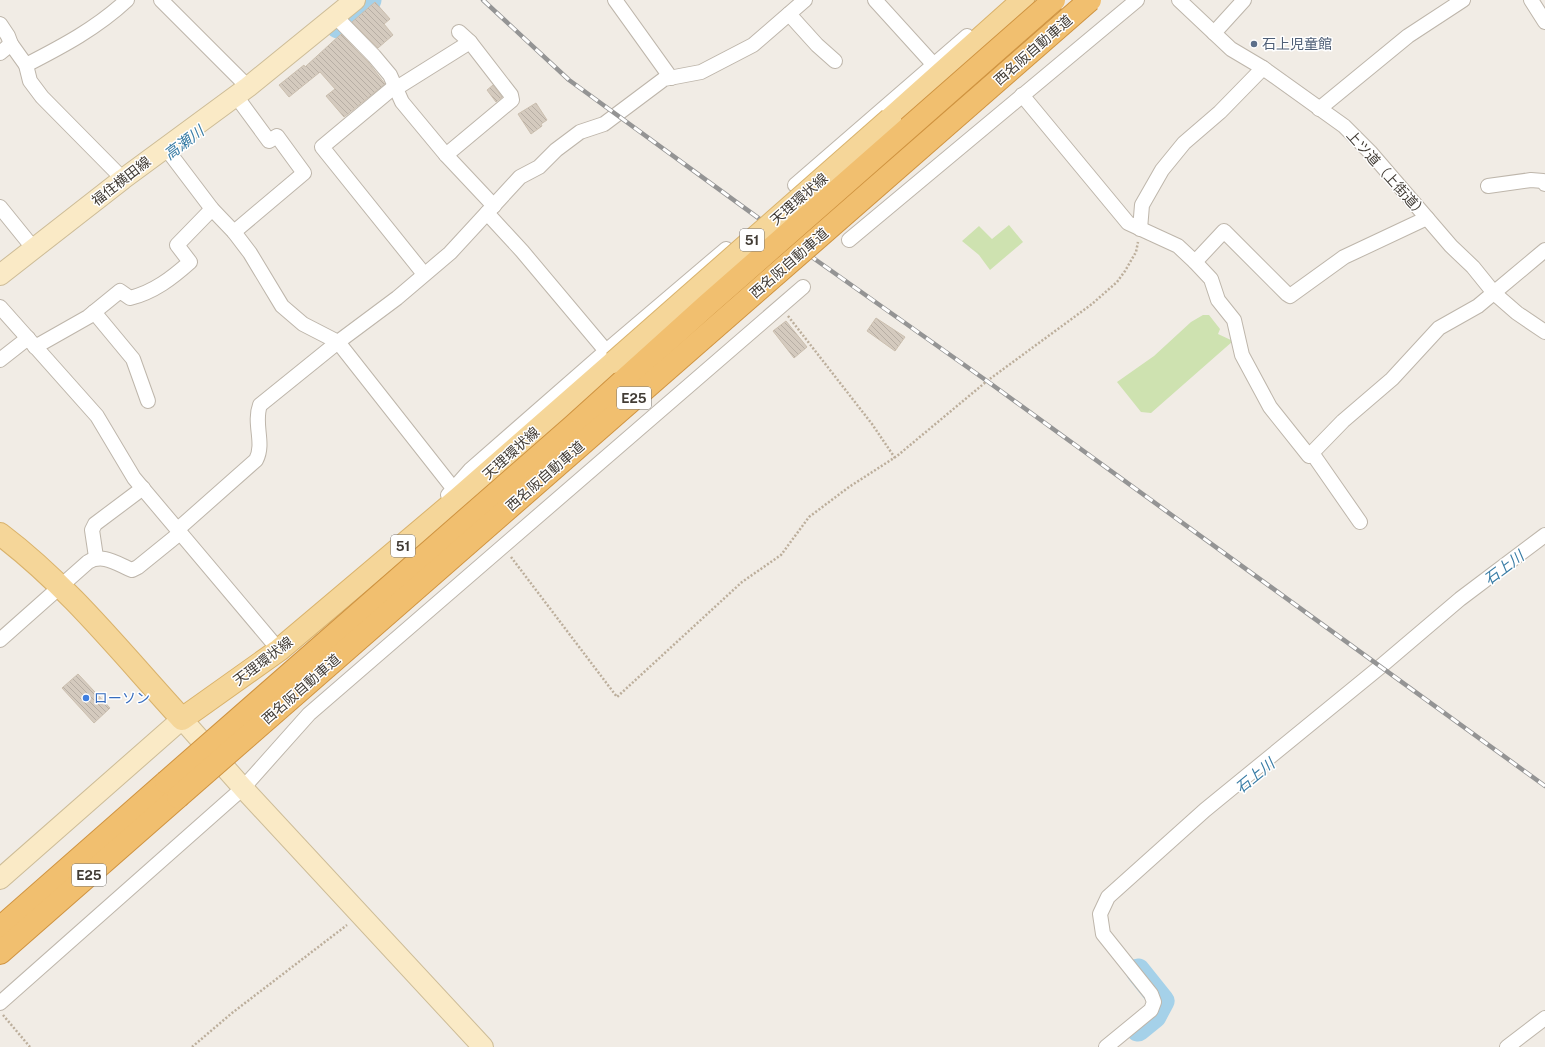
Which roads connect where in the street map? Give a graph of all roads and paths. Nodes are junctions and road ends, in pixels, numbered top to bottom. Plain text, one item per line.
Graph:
1 (128, 0) edge
2 (355, 0) edge
3 (615, 0) edge
4 (805, 0) edge
5 (875, 0) edge
6 (1009, 0) edge
7 (1023, 0) edge
8 (1054, 0) edge
9 (1090, 0) edge
10 (1137, 0) edge
11 (1179, 0) edge
12 (1244, 0) edge
13 (1463, 0) edge
14 (1531, 0) edge
15 (165, 1) edge
16 (789, 14) junction
17 (339, 21) junction
18 (1545, 22) edge
19 (0, 24) edge
20 (460, 32) dead end
21 (1214, 33) junction
22 (470, 42) junction
23 (5, 48) edge
24 (835, 61) dead end
25 (26, 65) junction
26 (934, 65) junction
27 (1263, 68) junction
28 (671, 78) junction
29 (395, 88) junction
30 (242, 91) junction
31 (1022, 94) junction
32 (1319, 109) junction
33 (165, 147) junction
34 (446, 156) junction
35 (123, 179) junction
36 (1545, 184) edge
37 (795, 185) dead end
38 (1488, 186) dead end
39 (0, 207) edge
40 (212, 209) junction
41 (491, 209) junction
42 (1427, 218) junction
43 (1140, 229) junction
44 (234, 232) junction
45 (849, 240) dead end
46 (732, 244) dead end
47 (34, 249) junction
48 (1545, 250) edge
49 (1195, 262) junction
50 (424, 274) junction
51 (0, 275) edge
52 (803, 288) dead end
53 (1494, 293) junction
54 (781, 306) junction
55 (0, 307) edge
56 (94, 312) junction
57 (1545, 332) edge
58 (32, 342) junction
59 (338, 342) junction
60 (610, 356) junction
61 (0, 360) edge
62 (148, 401) dead end
63 (1312, 453) junction
64 (895, 458) junction
65 (143, 488) junction
66 (457, 493) junction
67 (1360, 522) dead end
68 (179, 531) junction
69 (0, 534) edge
70 (1545, 535) edge
71 (502, 546) junction
72 (96, 557) junction
73 (62, 587) junction
74 (0, 640) edge
75 (279, 650) junction
76 (182, 719) junction
77 (243, 788) junction
78 (172, 789) junction
79 (0, 879) edge
80 (360, 915) junction
81 (0, 928) edge
82 (0, 953) edge
83 (0, 1002) edge
84 (0, 1011) edge
85 (1545, 1018) edge
86 (30, 1047) edge
87 (192, 1047) edge
88 (483, 1047) edge
89 (1106, 1047) edge
90 (1507, 1047) edge

1 - 25 street
2 - 17 street, 福住横田線
3 - 28 street
4 - 16 street
5 - 26 street
6 - 26 street
7 - 60 main road, 天理環状線 / 51, bridge
8 - 78 highway, 西名阪自動車道 / E25, bridge
9 - 78 highway, 西名阪自動車道 / E25, bridge
10 - 31 street
11 - 21 street, 上ツ道（上街道）
12 - 21 street
13 - 32 street
14 - 18 street
15 - 30 street
16 - 24 street
16 - 28 street
17 - 29 street
17 - 30 street, 福住横田線
19 - 23 street
20 - 22 street
21 - 27 street, 上ツ道（上街道）
22 - 29 street
22 - 34 street
23 - 25 street
25 - 35 street
26 - 37 street
27 - 32 street, 上ツ道（上街道）
27 - 43 street
28 - 41 street
29 - 34 street
29 - 50 street
30 - 33 street, 福住横田線
30 - 44 street
31 - 43 street
31 - 45 street
32 - 42 street, 上ツ道（上街道）
33 - 35 street, 福住横田線
33 - 40 street
34 - 41 street
35 - 47 street, 福住横田線
36 - 38 street
39 - 47 street
40 - 44 street
40 - 56 street
41 - 50 street
41 - 60 street
42 - 49 street
42 - 53 street, 上ツ道（上街道）
43 - 49 street
43 - 64 path
44 - 59 street
46 - 60 street
47 - 51 street, 福住横田線
48 - 53 street
49 - 63 street
50 - 59 street
52 - 54 street
53 - 57 street, 上ツ道（上街道）
53 - 63 street
54 - 64 path
54 - 71 street
55 - 58 street
56 - 58 street
56 - 62 street
58 - 61 street
58 - 65 street
59 - 66 street
59 - 68 street
60 - 66 main road, 天理環状線 / 51
63 - 67 street
64 - 71 path
65 - 68 street
65 - 72 street
66 - 75 main road, 天理環状線 / 51
68 - 72 street
68 - 75 street
69 - 73 main road
70 - 89 street
71 - 77 street
72 - 73 street
73 - 74 street
73 - 76 main road
75 - 76 main road, 天理環状線 / 51
76 - 77 street
76 - 79 street
77 - 80 street
77 - 83 street
78 - 81 highway, 西名阪自動車道 / E25
78 - 82 highway, 西名阪自動車道 / E25
80 - 87 path
80 - 88 street
84 - 86 path
85 - 90 street

